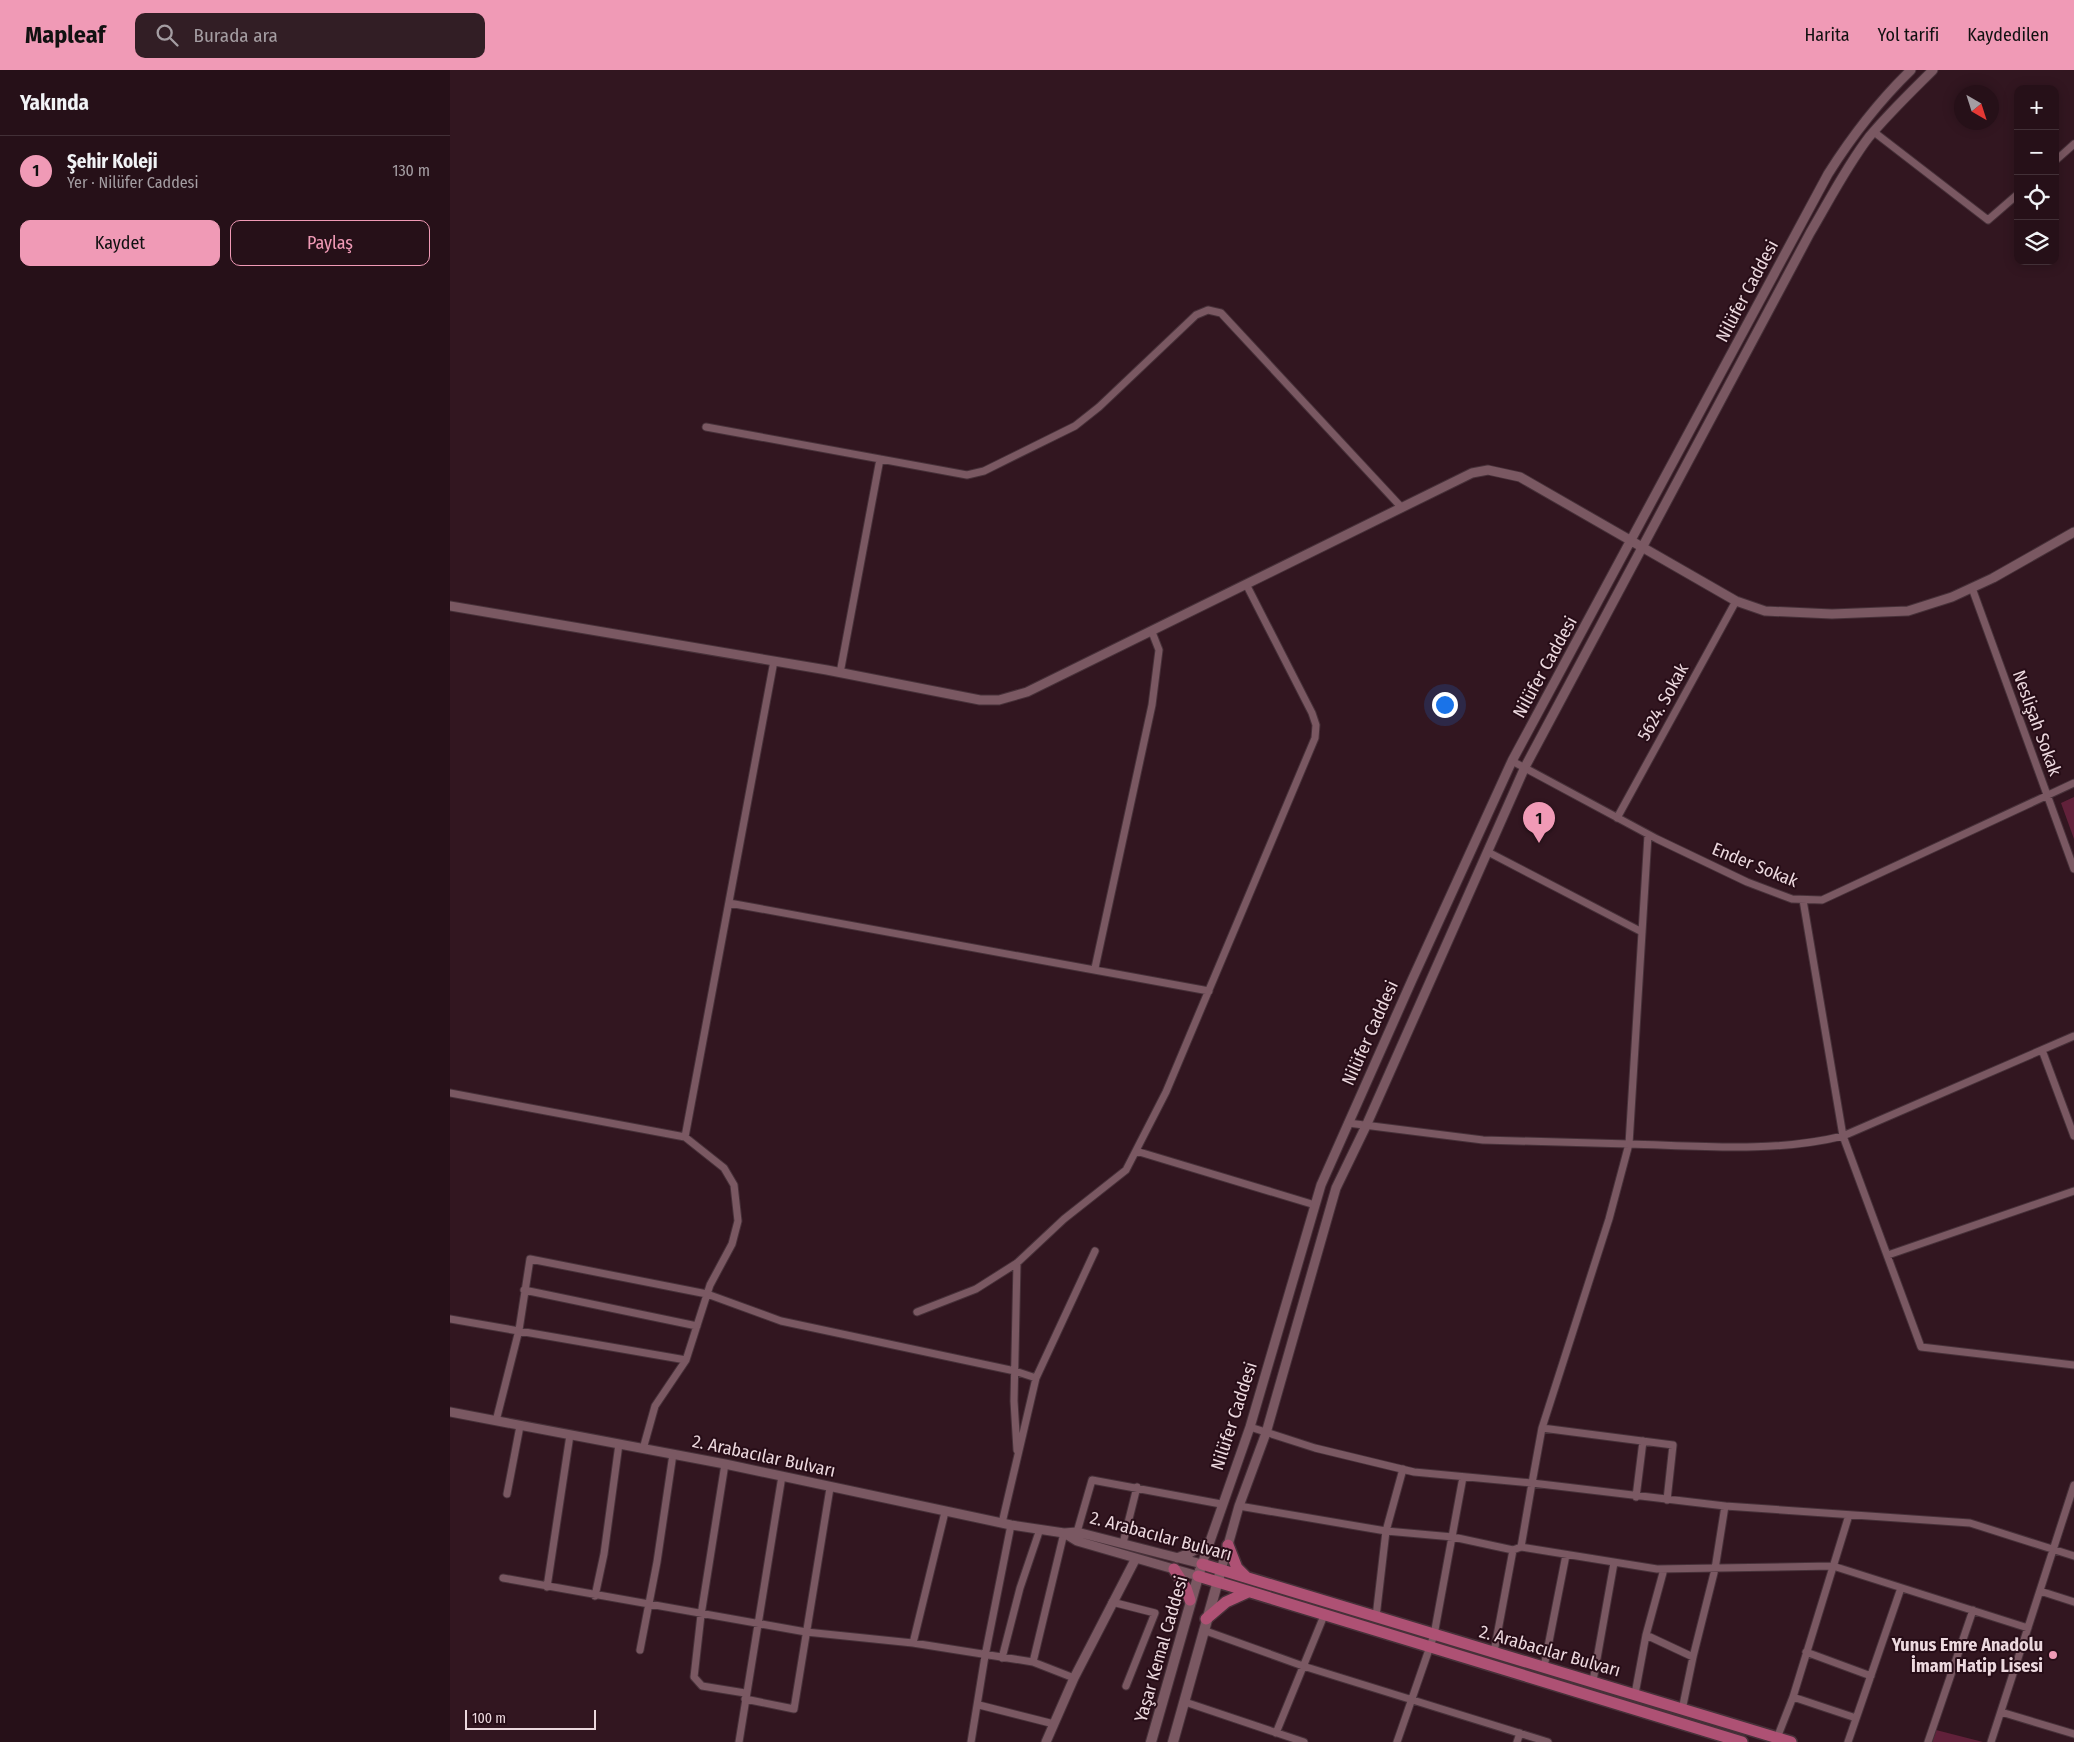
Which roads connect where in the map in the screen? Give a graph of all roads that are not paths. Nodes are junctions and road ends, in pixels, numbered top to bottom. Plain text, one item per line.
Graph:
1 (1911, 70) edge
2 (1933, 70) edge
3 (1874, 132) junction
4 (2074, 144) edge
5 (2059, 157) edge
6 (2014, 197) edge
7 (706, 427) dead end
8 (880, 459) junction
9 (1402, 508) junction
10 (2074, 532) edge
11 (1632, 541) junction
12 (1642, 547) junction
13 (1246, 584) junction
14 (1972, 588) junction
15 (1736, 600) junction
16 (450, 606) edge
17 (1152, 632) junction
18 (774, 662) junction
19 (840, 673) junction
20 (1512, 761) junction
21 (1525, 768) junction
22 (2074, 783) edge
23 (2048, 795) junction
24 (1617, 818) junction
25 (1648, 834) junction
26 (1488, 852) junction
27 (2074, 869) edge
28 (1803, 900) junction
29 (729, 903) junction
30 (1642, 932) junction
31 (1095, 968) junction
32 (1209, 991) junction
33 (2074, 1036) edge
34 (2042, 1050) junction
35 (450, 1093) edge
36 (1348, 1124) junction
37 (1366, 1126) junction
38 (1843, 1136) junction
39 (2074, 1136) edge
40 (685, 1137) junction
41 (1629, 1144) junction
42 (1136, 1151) junction
43 (2074, 1191) edge
44 (1315, 1205) junction
45 (1096, 1251) dead end
46 (1888, 1255) junction
47 (1017, 1263) junction
48 (524, 1290) junction
49 (707, 1294) junction
50 (916, 1312) dead end
51 (450, 1319) edge
52 (697, 1326) junction
53 (518, 1330) junction
54 (686, 1360) junction
55 (2074, 1365) edge
56 (1015, 1371) junction
57 (1036, 1378) junction
58 (450, 1412) edge
59 (496, 1421) junction
60 (520, 1426) junction
61 (1250, 1427) junction
62 (1542, 1428) junction
63 (1266, 1433) junction
64 (570, 1435) junction
65 (1643, 1442) junction
66 (618, 1444) junction
67 (643, 1449) junction
68 (673, 1454) junction
69 (1018, 1458) junction
70 (725, 1464) junction
71 (1403, 1469) junction
72 (782, 1476) junction
73 (1462, 1477) junction
74 (1532, 1483) junction
75 (2074, 1485) edge
76 (1137, 1487) junction
77 (830, 1488) junction
78 (507, 1494) dead end
79 (1636, 1497) junction
80 (1667, 1500) junction
81 (1221, 1504) junction
82 (1239, 1506) junction
83 (1725, 1506) junction
84 (946, 1512) junction
85 (1850, 1515) junction
86 (1007, 1524) junction
87 (1040, 1529) junction
88 (1386, 1531) junction
89 (1077, 1532) junction
90 (1064, 1533) junction
91 (1453, 1537) junction
92 (1210, 1540) junction
93 (1123, 1543) junction
94 (1228, 1545) junction
95 (1521, 1547) junction
96 (2053, 1549) junction
97 (1513, 1550) junction
98 (1566, 1555) junction
99 (2074, 1556) edge
100 (1136, 1558) junction
101 (1177, 1558) junction
102 (1614, 1563) junction
103 (1202, 1564) junction
104 (1833, 1566) junction
105 (1174, 1569) junction
106 (1664, 1569) junction
107 (1715, 1569) junction
108 (1221, 1570) junction
109 (1198, 1576) junction
110 (503, 1578) dead end
111 (1248, 1578) junction
112 (1217, 1583) junction
113 (548, 1587) junction
114 (1901, 1588) junction
115 (2040, 1591) junction
116 (1248, 1592) junction
117 (595, 1596) junction
118 (1190, 1600) junction
119 (1112, 1602) junction
120 (2074, 1602) edge
121 (650, 1606) junction
122 (1973, 1610) junction
123 (701, 1615) junction
124 (1376, 1617) junction
125 (1323, 1618) dead end
126 (757, 1623) junction
127 (1205, 1625) junction
128 (2028, 1628) junction
129 (806, 1632) junction
130 (1646, 1635) junction
131 (1432, 1640) junction
132 (913, 1643) junction
133 (640, 1650) dead end
134 (1494, 1652) junction
135 (1806, 1652) junction
136 (985, 1656) junction
137 (1693, 1657) junction
138 (1002, 1658) junction
139 (1032, 1662) junction
140 (1303, 1666) junction
141 (1544, 1667) junction
142 (1871, 1676) junction
143 (1074, 1678) junction
144 (1593, 1681) junction
145 (1126, 1686) dead end
146 (1635, 1694) junction
147 (745, 1696) junction
148 (1793, 1697) junction
149 (1411, 1699) junction
150 (1185, 1702) junction
151 (979, 1705) junction
152 (1682, 1710) junction
153 (2001, 1712) junction
154 (1856, 1718) junction
155 (1054, 1724) junction
156 (1276, 1733) junction
157 (1520, 1734) junction
158 (2074, 1734) edge
159 (1778, 1738) junction
160 (739, 1742) edge
161 (971, 1742) edge
162 (1046, 1742) edge
163 (1152, 1742) edge
164 (1173, 1742) edge
165 (1304, 1742) edge
166 (1397, 1742) edge
167 (1517, 1742) edge
168 (1548, 1742) edge
169 (1742, 1742) edge
170 (1791, 1742) edge
171 (1848, 1742) edge
172 (1928, 1742) edge
173 (1991, 1742) edge

1 - 11 street, Nilüfer Caddesi
2 - 3 street
3 - 6 street
3 - 12 street
4 - 5 street
7 - 8 street
8 - 9 street
8 - 19 street
9 - 11 street
9 - 13 street
10 - 14 street
11 - 12 street
11 - 20 street, Nilüfer Caddesi
12 - 15 street
12 - 21 street
13 - 17 street
13 - 32 street
14 - 15 street
14 - 23 street, Neslişah Sokak
15 - 24 street, 5624. Sokak
16 - 18 street
17 - 19 street
17 - 31 street
18 - 19 street
18 - 29 street
20 - 21 street, Ender Sokak
20 - 36 street, Nilüfer Caddesi
21 - 24 street, Ender Sokak
21 - 26 street
22 - 23 street, Ender Sokak
23 - 27 street, Neslişah Sokak
23 - 28 street, Ender Sokak
24 - 25 street, Ender Sokak
25 - 28 street, Ender Sokak
25 - 30 street
26 - 30 street
26 - 37 street
28 - 38 street
29 - 31 street
29 - 40 street
30 - 41 street
31 - 32 street
32 - 42 street
33 - 34 street
34 - 38 street
34 - 39 street
35 - 40 street
36 - 37 street
36 - 44 street, Nilüfer Caddesi
37 - 41 street
37 - 63 street
38 - 41 street
38 - 46 street
40 - 49 street
41 - 62 street
42 - 44 street
42 - 47 street
43 - 46 street
44 - 61 street, Nilüfer Caddesi
45 - 57 street
46 - 55 street
47 - 50 street
47 - 56 street
48 - 49 street
48 - 52 street
48 - 53 street
49 - 52 street
49 - 56 street
51 - 53 street
52 - 54 street
53 - 54 street
53 - 59 street
54 - 67 street
56 - 57 street
56 - 69 street
57 - 69 street
58 - 59 street, 2. Arabacılar Bulvarı
59 - 60 street, 2. Arabacılar Bulvarı
60 - 64 street, 2. Arabacılar Bulvarı
60 - 78 street
61 - 63 street
61 - 81 street, Nilüfer Caddesi
62 - 65 street
62 - 74 street
63 - 71 street
63 - 82 street
64 - 66 street, 2. Arabacılar Bulvarı
64 - 113 street
65 - 79 street
65 - 80 street
66 - 67 street, 2. Arabacılar Bulvarı
66 - 117 street
67 - 68 street, 2. Arabacılar Bulvarı
68 - 70 street, 2. Arabacılar Bulvarı
68 - 121 street
69 - 86 street
70 - 72 street, 2. Arabacılar Bulvarı
70 - 123 street
71 - 73 street
71 - 88 street
72 - 77 street, 2. Arabacılar Bulvarı
72 - 126 street
73 - 74 street
73 - 91 street
74 - 79 street
74 - 95 street
75 - 96 street
76 - 81 street
76 - 89 street
76 - 93 street
77 - 84 street, 2. Arabacılar Bulvarı
77 - 129 street
79 - 80 street
80 - 83 street
81 - 92 street, Nilüfer Caddesi
82 - 88 street
82 - 94 street
83 - 85 street
83 - 107 street
84 - 86 street, 2. Arabacılar Bulvarı
84 - 132 street
85 - 96 street
85 - 104 street
86 - 87 street, 2. Arabacılar Bulvarı
86 - 136 street
87 - 90 street, 2. Arabacılar Bulvarı
87 - 138 street
88 - 91 street
88 - 124 street
89 - 90 street, 2. Arabacılar Bulvarı
89 - 93 street, 2. Arabacılar Bulvarı
90 - 100 street
90 - 139 street
91 - 97 street
91 - 131 street
92 - 101 street
92 - 103 street, Nilüfer Caddesi
93 - 101 street, 2. Arabacılar Bulvarı
94 - 108 street
94 - 111 main road
95 - 97 street
95 - 98 street
96 - 99 street
96 - 115 street
97 - 134 street
98 - 102 street
98 - 141 street
100 - 105 street
100 - 119 street
101 - 103 street, 2. Arabacılar Bulvarı
102 - 106 street
102 - 144 street
103 - 108 main road, 2. Arabacılar Bulvarı
103 - 109 main road, Yaşar Kemal Caddesi
104 - 107 street
104 - 114 street
104 - 135 street
105 - 109 street
105 - 118 main road
106 - 107 street
106 - 130 street
107 - 137 street
108 - 111 main road, 2. Arabacılar Bulvarı
108 - 112 main road, Yaşar Kemal Caddesi
109 - 112 main road
109 - 118 main road, Yaşar Kemal Caddesi
110 - 113 street
111 - 124 main road, 2. Arabacılar Bulvarı
112 - 116 main road
112 - 127 main road, Yaşar Kemal Caddesi
113 - 117 street
114 - 122 street
114 - 142 street
115 - 120 street
115 - 128 street
116 - 127 main road
116 - 131 main road
117 - 121 street
118 - 163 main road, Yaşar Kemal Caddesi
119 - 143 street
119 - 145 street
121 - 123 street
121 - 133 street
122 - 128 street
122 - 172 street
123 - 126 street
123 - 147 street
124 - 131 main road, 2. Arabacılar Bulvarı
125 - 140 street
126 - 129 street
126 - 147 street
127 - 140 street
127 - 150 main road, Yaşar Kemal Caddesi
128 - 153 street
129 - 132 street
129 - 147 street
130 - 137 street
130 - 146 street
131 - 134 main road, 2. Arabacılar Bulvarı
131 - 149 street
131 - 169 main road
132 - 136 street
134 - 141 main road, 2. Arabacılar Bulvarı
135 - 142 street
135 - 148 street
136 - 138 street
136 - 151 street
137 - 152 street
138 - 139 street
139 - 143 street
140 - 149 street
140 - 156 street
141 - 144 main road, 2. Arabacılar Bulvarı
142 - 154 street
143 - 155 street
144 - 146 main road, 2. Arabacılar Bulvarı
146 - 152 main road, 2. Arabacılar Bulvarı
147 - 160 street
148 - 154 street
148 - 159 street
149 - 157 street
149 - 166 street
150 - 156 street
150 - 164 main road, Yaşar Kemal Caddesi
151 - 155 street
151 - 161 street
152 - 159 main road, 2. Arabacılar Bulvarı
153 - 158 street
153 - 173 street
154 - 171 street
155 - 162 street
156 - 165 street
157 - 167 street
157 - 168 street
159 - 170 main road, 2. Arabacılar Bulvarı

